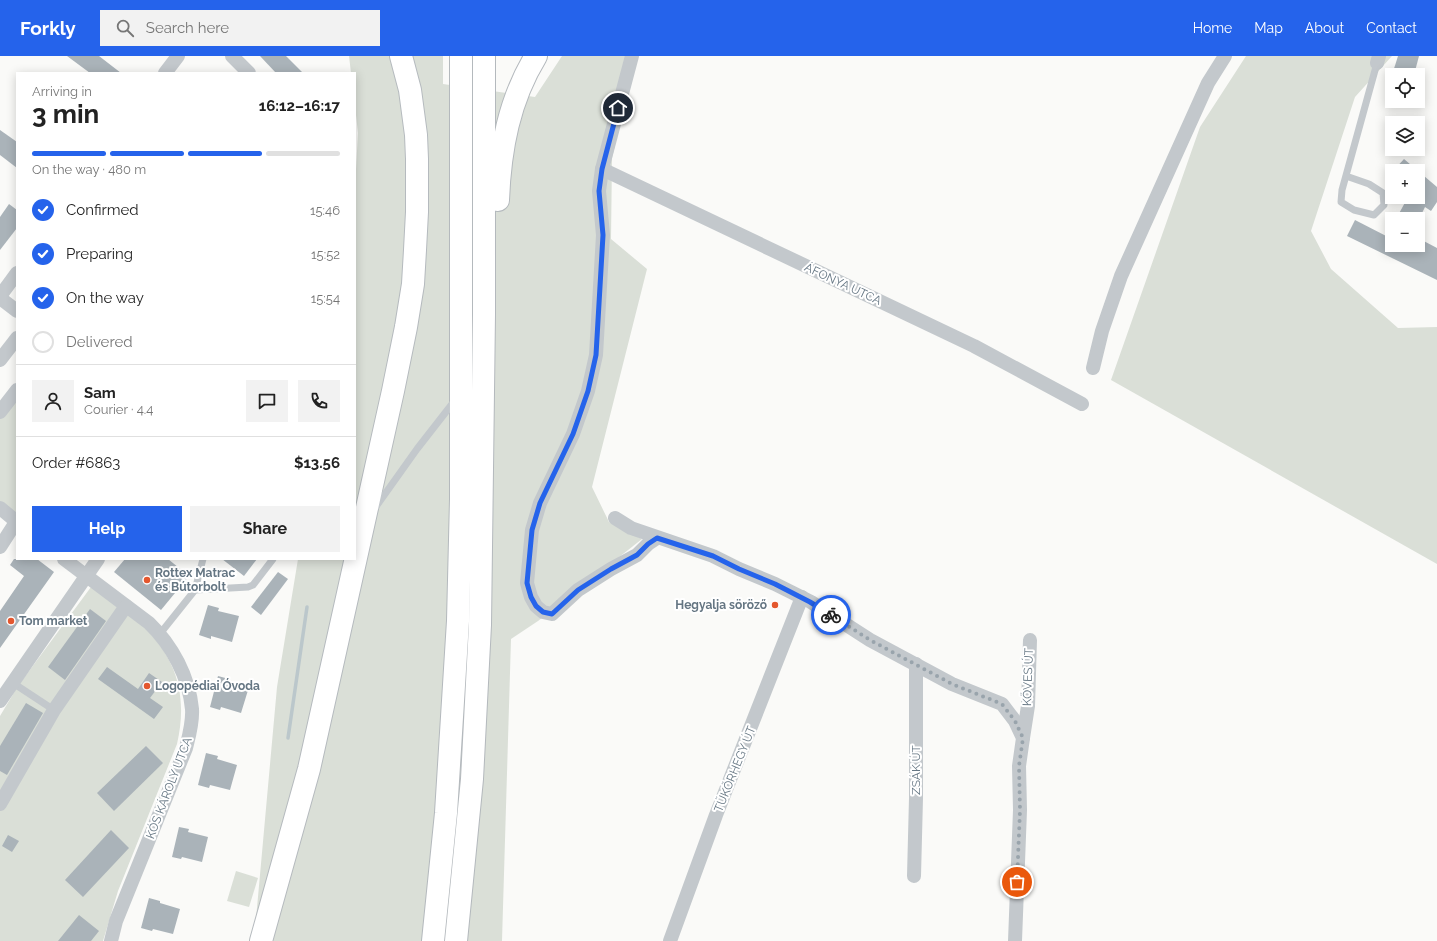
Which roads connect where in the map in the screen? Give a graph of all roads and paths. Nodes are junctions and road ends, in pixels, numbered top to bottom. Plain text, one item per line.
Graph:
1 (178, 56) edge
2 (232, 56) edge
3 (401, 56) edge
4 (461, 56) edge
5 (484, 56) edge
6 (536, 56) edge
7 (632, 56) edge
8 (1225, 56) edge
9 (1378, 60) edge
10 (166, 72) edge
11 (248, 72) edge
12 (602, 169) junction
13 (1346, 176) junction
14 (16, 274) edge
15 (0, 297) edge
16 (16, 310) edge
17 (484, 314) junction
18 (16, 339) edge
19 (0, 360) edge
20 (1092, 368) dead end
21 (16, 391) edge
22 (461, 392) junction
23 (1082, 404) dead end
24 (0, 412) edge
25 (0, 508) edge
26 (615, 518) dead end
27 (16, 521) edge
28 (364, 523) junction
29 (16, 524) edge
30 (657, 538) junction
31 (0, 548) edge
32 (356, 559) edge
33 (65, 560) edge
34 (97, 560) edge
35 (203, 560) edge
36 (272, 560) edge
37 (356, 560) edge
38 (86, 576) junction
39 (195, 590) junction
40 (802, 598) junction
41 (126, 606) junction
42 (163, 630) dead end
43 (1030, 640) dead end
44 (916, 664) junction
45 (13, 683) junction
46 (1, 698) edge
47 (54, 710) junction
48 (1023, 738) junction
49 (0, 804) edge
50 (914, 876) dead end
51 (111, 941) edge
52 (261, 941) edge
53 (433, 941) edge
54 (456, 941) edge
55 (670, 941) edge
56 (1015, 941) edge

1 - 10 street
2 - 11 street
3 - 28 main road
4 - 22 main road
5 - 17 main road
6 - 17 main road
7 - 12 street
8 - 20 street
9 - 13 lane
12 - 23 street, ÁFONYA UTCA
12 - 30 street
13 - 13 lane
14 - 15 street
15 - 16 street
17 - 54 main road
18 - 19 street
21 - 24 street
22 - 28 lane
22 - 53 main road
25 - 27 street
26 - 30 street, KÖVES ÚT
28 - 32 main road
29 - 31 street
30 - 40 street, KÖVES ÚT
33 - 38 street, KÓS KÁROLY UTCA
34 - 38 street
35 - 39 lane
36 - 39 lane
37 - 52 main road
38 - 41 street, KÓS KÁROLY UTCA
38 - 45 street
39 - 42 lane
40 - 44 street, KÖVES ÚT
40 - 55 street, TÜKÖRHEGY ÚT
41 - 47 street
41 - 51 street, KÓS KÁROLY UTCA
43 - 48 street, KÖVES ÚT
44 - 48 street, KÖVES ÚT
44 - 50 street, ZSÁK ÚT
45 - 46 street
45 - 47 lane
47 - 49 street
48 - 56 street, KÖVES ÚT

